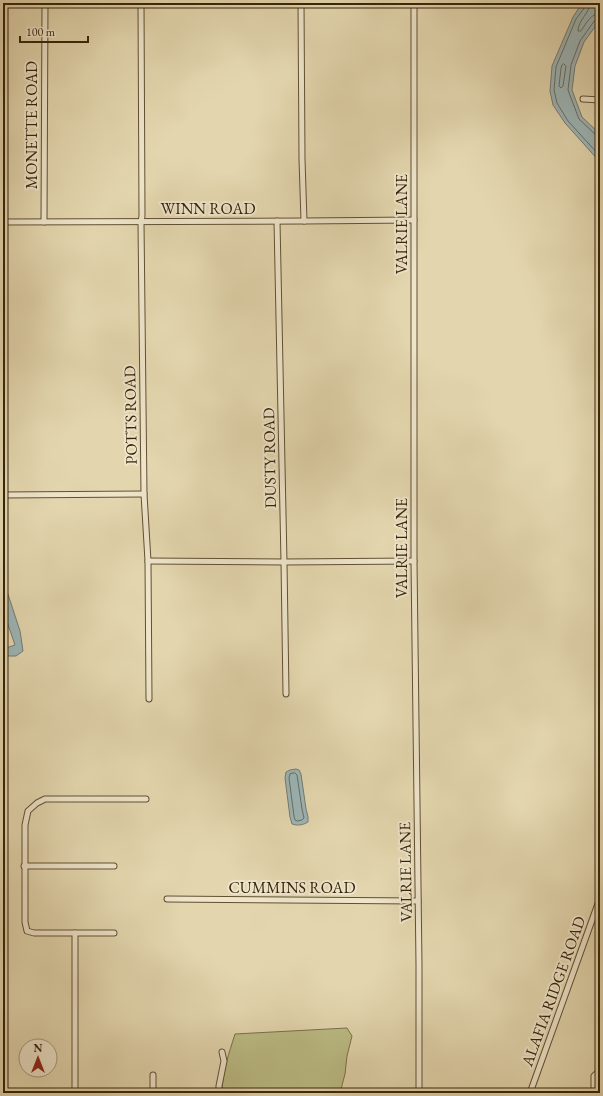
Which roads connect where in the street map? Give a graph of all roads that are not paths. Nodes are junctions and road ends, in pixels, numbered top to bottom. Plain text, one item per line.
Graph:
1 (45, 3) edge
2 (141, 3) edge
3 (301, 3) edge
4 (414, 3) edge
5 (583, 99) dead end
6 (600, 100) edge
7 (414, 220) junction
8 (278, 221) junction
9 (304, 221) junction
10 (3, 222) edge
11 (44, 222) junction
12 (141, 222) junction
13 (144, 494) junction
14 (3, 495) edge
15 (148, 561) junction
16 (414, 561) junction
17 (284, 562) junction
18 (286, 694) dead end
19 (149, 699) dead end
20 (146, 799) dead end
21 (24, 866) junction
22 (114, 866) dead end
23 (600, 898) edge
24 (167, 899) dead end
25 (418, 901) junction
26 (75, 933) junction
27 (114, 933) dead end
28 (222, 1052) dead end
29 (600, 1071) edge
30 (153, 1075) dead end
31 (75, 1093) edge
32 (153, 1093) edge
33 (219, 1093) edge
34 (419, 1093) edge
35 (530, 1093) edge
36 (594, 1093) edge

1 - 11 street, MONETTE ROAD
2 - 12 street, POTTS ROAD
3 - 9 street
4 - 7 street, VALRIE LANE
5 - 6 street
7 - 9 street, WINN ROAD
7 - 16 street, VALRIE LANE
8 - 9 street, WINN ROAD
8 - 12 street, WINN ROAD
8 - 17 street, DUSTY ROAD
10 - 11 street, WINN ROAD
11 - 12 street, WINN ROAD
12 - 13 street, POTTS ROAD
13 - 14 street
13 - 15 street, POTTS ROAD
15 - 17 street
15 - 19 street, POTTS ROAD
16 - 17 street
16 - 25 street, VALRIE LANE
17 - 18 street, DUSTY ROAD
20 - 21 street
21 - 22 street
21 - 26 street
23 - 35 street, ALAFIA RIDGE ROAD
24 - 25 street, CUMMINS ROAD
25 - 34 street, VALRIE LANE
26 - 27 street
26 - 31 street
28 - 33 street
29 - 36 street
30 - 32 street

